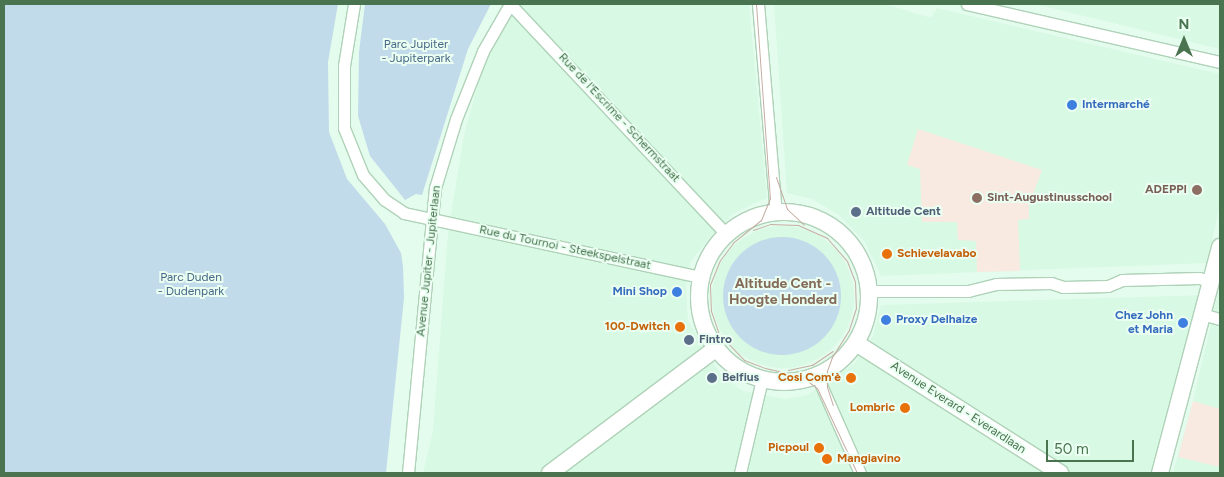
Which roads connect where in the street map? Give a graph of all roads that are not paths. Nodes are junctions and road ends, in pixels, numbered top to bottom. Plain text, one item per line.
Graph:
1 (354, 4) edge
2 (510, 4) edge
3 (758, 4) edge
4 (967, 4) edge
5 (1220, 62) edge
6 (776, 212) junction
7 (431, 219) junction
8 (726, 234) junction
9 (1220, 247) edge
10 (700, 277) junction
11 (1210, 281) junction
12 (869, 291) junction
13 (1202, 314) junction
14 (1220, 319) edge
15 (856, 343) junction
16 (715, 349) junction
17 (817, 376) junction
18 (762, 379) junction
19 (408, 473) edge
20 (550, 473) edge
21 (740, 473) edge
22 (860, 473) edge
23 (1060, 473) edge
24 (1160, 473) edge

1 - 7 street, Rue du Tournoi - Steekspelstraat
2 - 7 street, Avenue Jupiter - Jupiterlaan
2 - 8 street, Rue de l'Escrime - Schermstraat
3 - 6 street
4 - 5 street
6 - 8 street
6 - 12 street
7 - 10 street, Rue du Tournoi - Steekspelstraat
7 - 19 street, Avenue Jupiter - Jupiterlaan
8 - 10 street
9 - 11 street
10 - 16 street
11 - 12 street
11 - 13 street
12 - 15 street
13 - 14 street
13 - 24 street
15 - 17 street
15 - 23 street, Avenue Everard - Everardlaan
16 - 18 street
16 - 20 street
17 - 18 street
17 - 22 street
18 - 21 street

